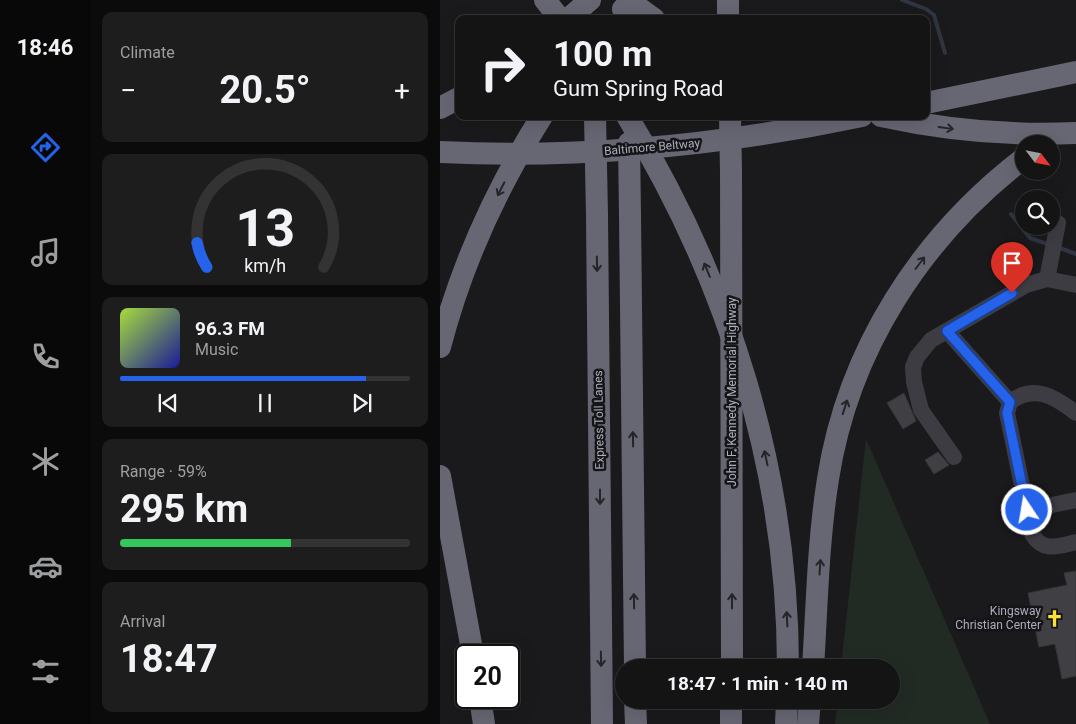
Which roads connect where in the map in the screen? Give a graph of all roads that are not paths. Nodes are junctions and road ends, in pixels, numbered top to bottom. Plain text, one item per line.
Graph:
1 (545, 0) edge
2 (590, 0) edge
3 (594, 0) edge
4 (629, 0) edge
5 (728, 0) edge
6 (557, 15) edge
7 (573, 15) edge
8 (595, 15) edge
9 (617, 15) edge
10 (628, 15) edge
11 (649, 15) edge
12 (728, 15) edge
13 (1076, 72) edge
14 (455, 100) edge
15 (930, 102) edge
16 (440, 108) edge
17 (540, 120) edge
18 (596, 120) edge
19 (628, 120) edge
20 (630, 120) edge
21 (730, 120) edge
22 (840, 120) edge
23 (906, 120) edge
24 (1076, 125) edge
25 (1076, 132) edge
26 (1060, 135) edge
27 (440, 152) edge
28 (1015, 165) edge
29 (1056, 235) edge
30 (1047, 279) junction
31 (1076, 285) edge
32 (947, 331) junction
33 (440, 347) edge
34 (1010, 402) junction
35 (1076, 413) edge
36 (954, 457) dead end
37 (440, 476) edge
38 (1076, 500) edge
39 (1027, 510) junction
40 (1076, 542) edge
41 (471, 644) edge
42 (635, 659) edge
43 (732, 659) edge
44 (788, 659) edge
45 (814, 659) edge
46 (482, 709) edge
47 (635, 709) edge
48 (731, 709) edge
49 (809, 709) edge
50 (484, 724) edge
51 (602, 724) edge
52 (636, 724) edge
53 (731, 724) edge
54 (808, 724) edge

1 - 6 highway
2 - 7 highway
3 - 8 highway
4 - 9 highway, bridge
4 - 10 highway
4 - 11 highway
5 - 12 highway
13 - 15 highway
14 - 16 highway
17 -> 33 highway, bridge
18 -> 51 highway, Express Toll Lanes, bridge
42 -> 19 highway, bridge
44 -> 20 highway, bridge
43 -> 21 highway, John F. Kennedy Memorial Highway, bridge
22 - 27 highway, Baltimore Beltway
23 -> 25 highway, bridge
24 - 26 highway
45 -> 28 highway
29 - 30 street
30 - 31 street
30 - 32 street
32 - 34 street
32 - 36 street
34 - 35 street
34 - 39 street
37 - 41 highway
38 - 39 street
39 - 40 street
46 - 50 highway
47 - 52 highway
48 - 53 highway
49 - 54 highway

